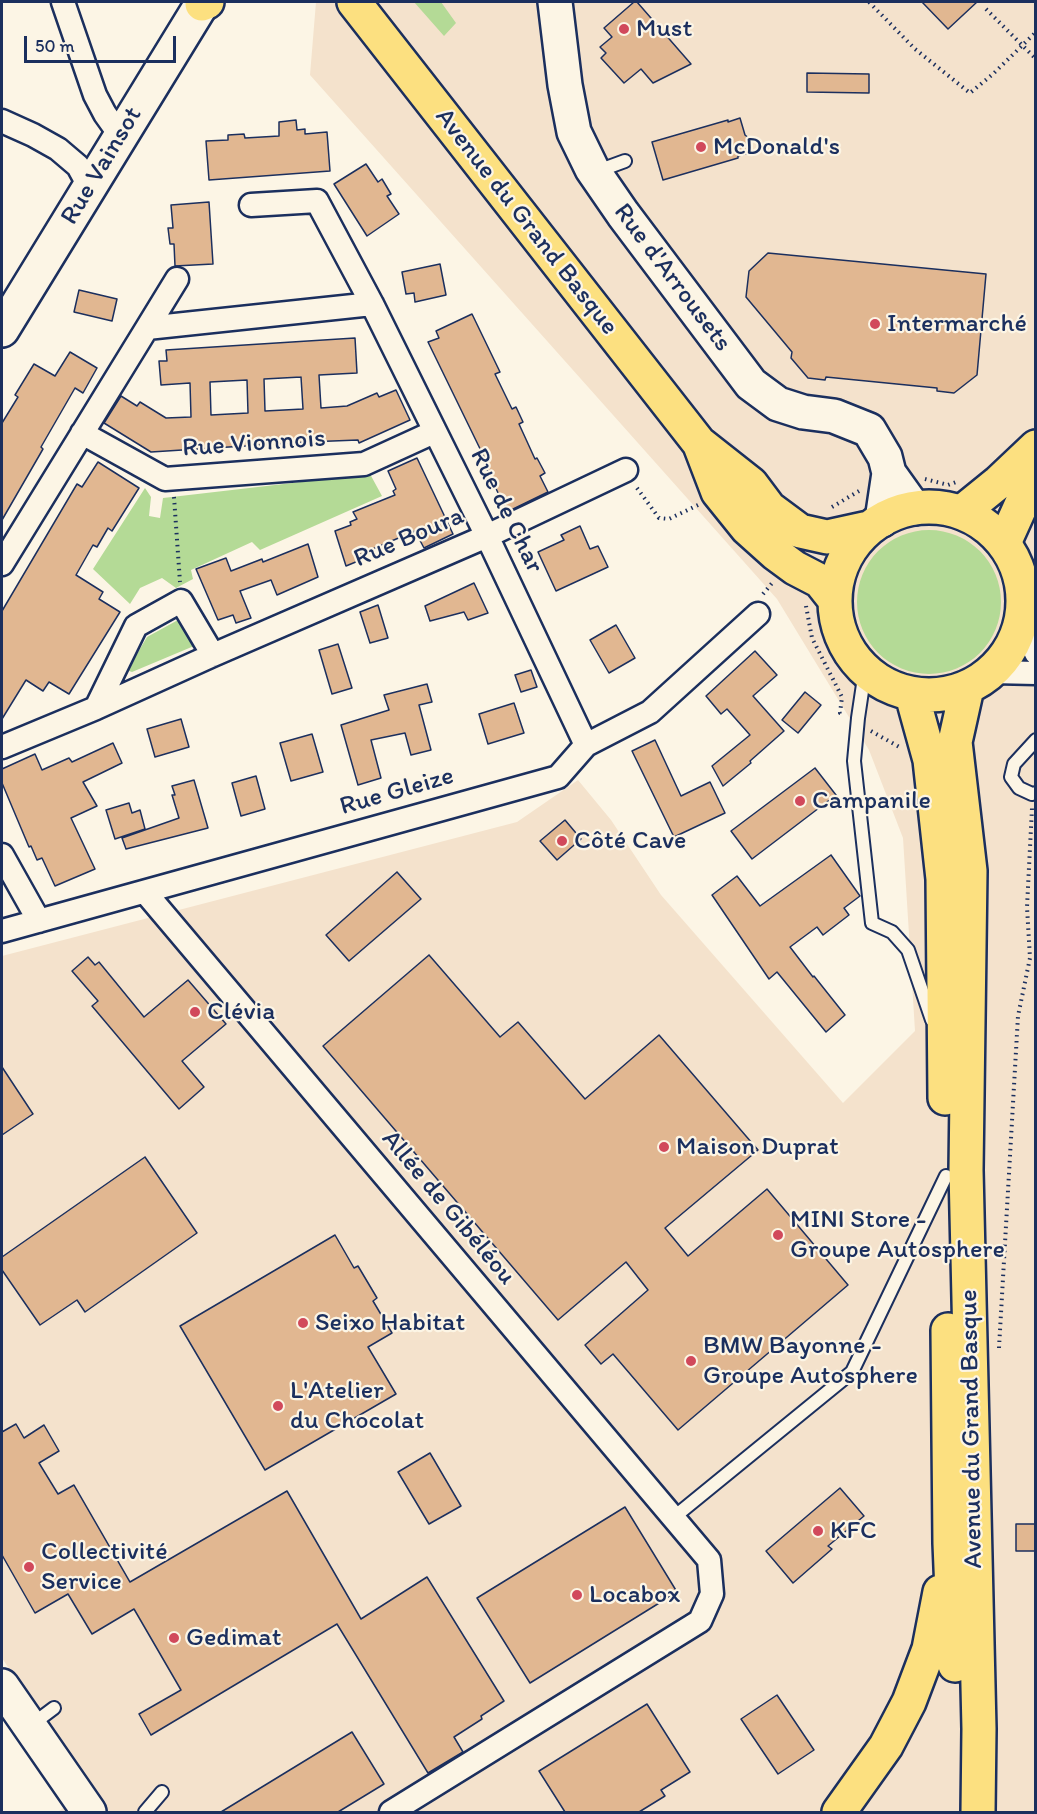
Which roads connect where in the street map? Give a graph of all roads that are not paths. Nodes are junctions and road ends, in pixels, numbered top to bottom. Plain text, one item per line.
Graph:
1 (63, 2) edge
2 (203, 2) edge
3 (328, 2) edge
4 (555, 2) edge
5 (360, 9) edge
6 (2, 121) edge
7 (120, 135) junction
8 (625, 161) dead end
9 (594, 173) junction
10 (90, 188) junction
11 (251, 205) dead end
12 (177, 279) dead end
13 (372, 304) junction
14 (147, 328) junction
15 (2, 330) edge
16 (434, 432) junction
17 (82, 433) junction
18 (699, 443) junction
19 (1035, 447) edge
20 (1035, 472) edge
21 (890, 473) junction
22 (632, 479) road end
23 (914, 508) junction
24 (962, 512) junction
25 (875, 524) junction
26 (487, 536) junction
27 (1004, 543) junction
28 (3, 559) edge
29 (835, 600) junction
30 (758, 614) dead end
31 (1021, 622) junction
32 (1035, 653) edge
33 (213, 655) junction
34 (865, 671) junction
35 (1035, 673) edge
36 (979, 680) junction
37 (912, 695) junction
38 (96, 708) junction
39 (1035, 740) edge
40 (586, 745) junction
41 (2, 747) edge
42 (1034, 793) edge
43 (2, 855) edge
44 (145, 892) junction
45 (39, 921) junction
46 (2, 931) edge
47 (945, 1061) junction
48 (946, 1176) junction
49 (673, 1518) junction
50 (950, 1543) junction
51 (2, 1686) edge
52 (162, 1792) dead end
53 (88, 1812) edge
54 (145, 1812) edge
55 (391, 1812) edge
56 (840, 1812) edge
57 (960, 1812) edge
58 (978, 1812) edge

1 - 7 street
2 - 7 street, Rue Vainsot
3 - 5 main road
4 - 9 street, Rue d'Arrousets
5 - 18 main road, Avenue du Grand Basque
6 - 10 street
7 - 10 street, Rue Vainsot
8 - 9 lane
9 - 21 street, Rue d'Arrousets
10 - 15 street, Rue Vainsot
11 - 13 street, Rue de Char
12 - 14 street
13 - 14 street
13 - 16 street, Rue de Char
14 - 17 street
16 - 17 street, Rue Vionnois
16 - 26 street, Rue de Char
17 - 28 street
18 - 25 main road, Avenue du Grand Basque
18 - 29 main road, Avenue du Grand Basque
19 - 24 main road
20 - 27 main road
21 - 23 street, Rue d'Arrousets
21 - 25 street
22 - 26 street, Rue Boura
23 - 24 main road
23 - 25 main road
24 - 27 main road
25 - 29 main road
26 - 33 street, Rue Boura
26 - 40 street, Rue de Char
27 - 31 main road
29 - 34 main road
30 - 40 street, Rue Gleize
31 - 32 street
31 - 36 main road
33 - 38 street, Rue Boura
33 - 38 street
34 - 37 main road
34 - 47 lane
35 - 36 street
36 - 37 main road
36 - 58 main road, Avenue du Grand Basque
37 - 47 main road, Avenue du Grand Basque
38 - 41 street, Rue Boura
39 - 42 lane
40 - 44 street, Rue Gleize
43 - 45 street
44 - 45 street, Rue Gleize
44 - 49 street, Allée de Gibéléou
45 - 46 street, Rue Gleize
47 - 48 main road, Avenue du Grand Basque
48 - 49 lane
48 - 50 main road, Avenue du Grand Basque
49 - 55 street, Allée de Gibéléou
50 - 56 main road
50 - 57 main road, Avenue du Grand Basque
51 - 53 street
52 - 54 lane

